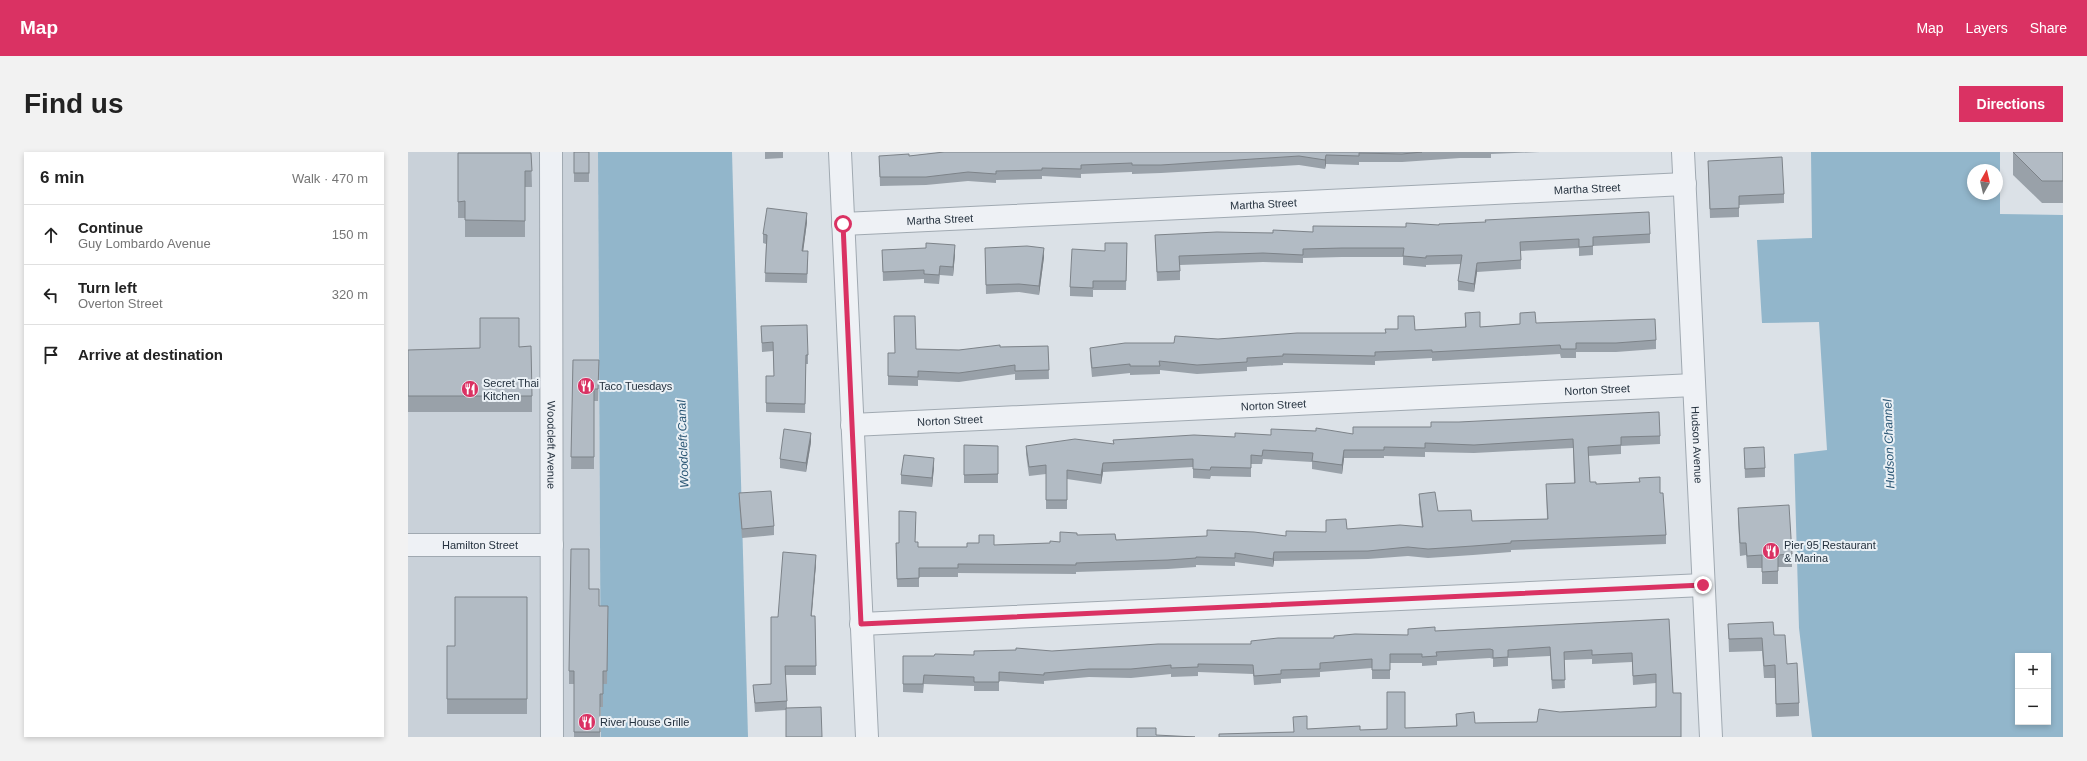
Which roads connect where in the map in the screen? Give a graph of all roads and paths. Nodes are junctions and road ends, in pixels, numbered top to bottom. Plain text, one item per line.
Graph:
1 (551, 152) edge
2 (840, 152) edge
3 (1683, 152) edge
4 (1685, 184) junction
5 (843, 224) junction
6 (1694, 385) junction
7 (852, 425) junction
8 (408, 545) edge
9 (552, 545) junction
10 (1703, 585) junction
11 (861, 624) junction
12 (552, 737) edge
13 (866, 737) edge
14 (1711, 737) edge

1 - 9 street, Woodcleft Avenue
2 - 5 street
3 - 4 street, Hudson Avenue
4 - 5 street, Martha Street
4 - 6 street, Hudson Avenue
5 - 7 street
6 - 7 street, Norton Street
6 - 10 street, Hudson Avenue
7 - 11 street
8 - 9 street, Hamilton Street
9 - 12 street, Woodcleft Avenue
10 - 11 street
10 - 14 street, Hudson Avenue
11 - 13 street

